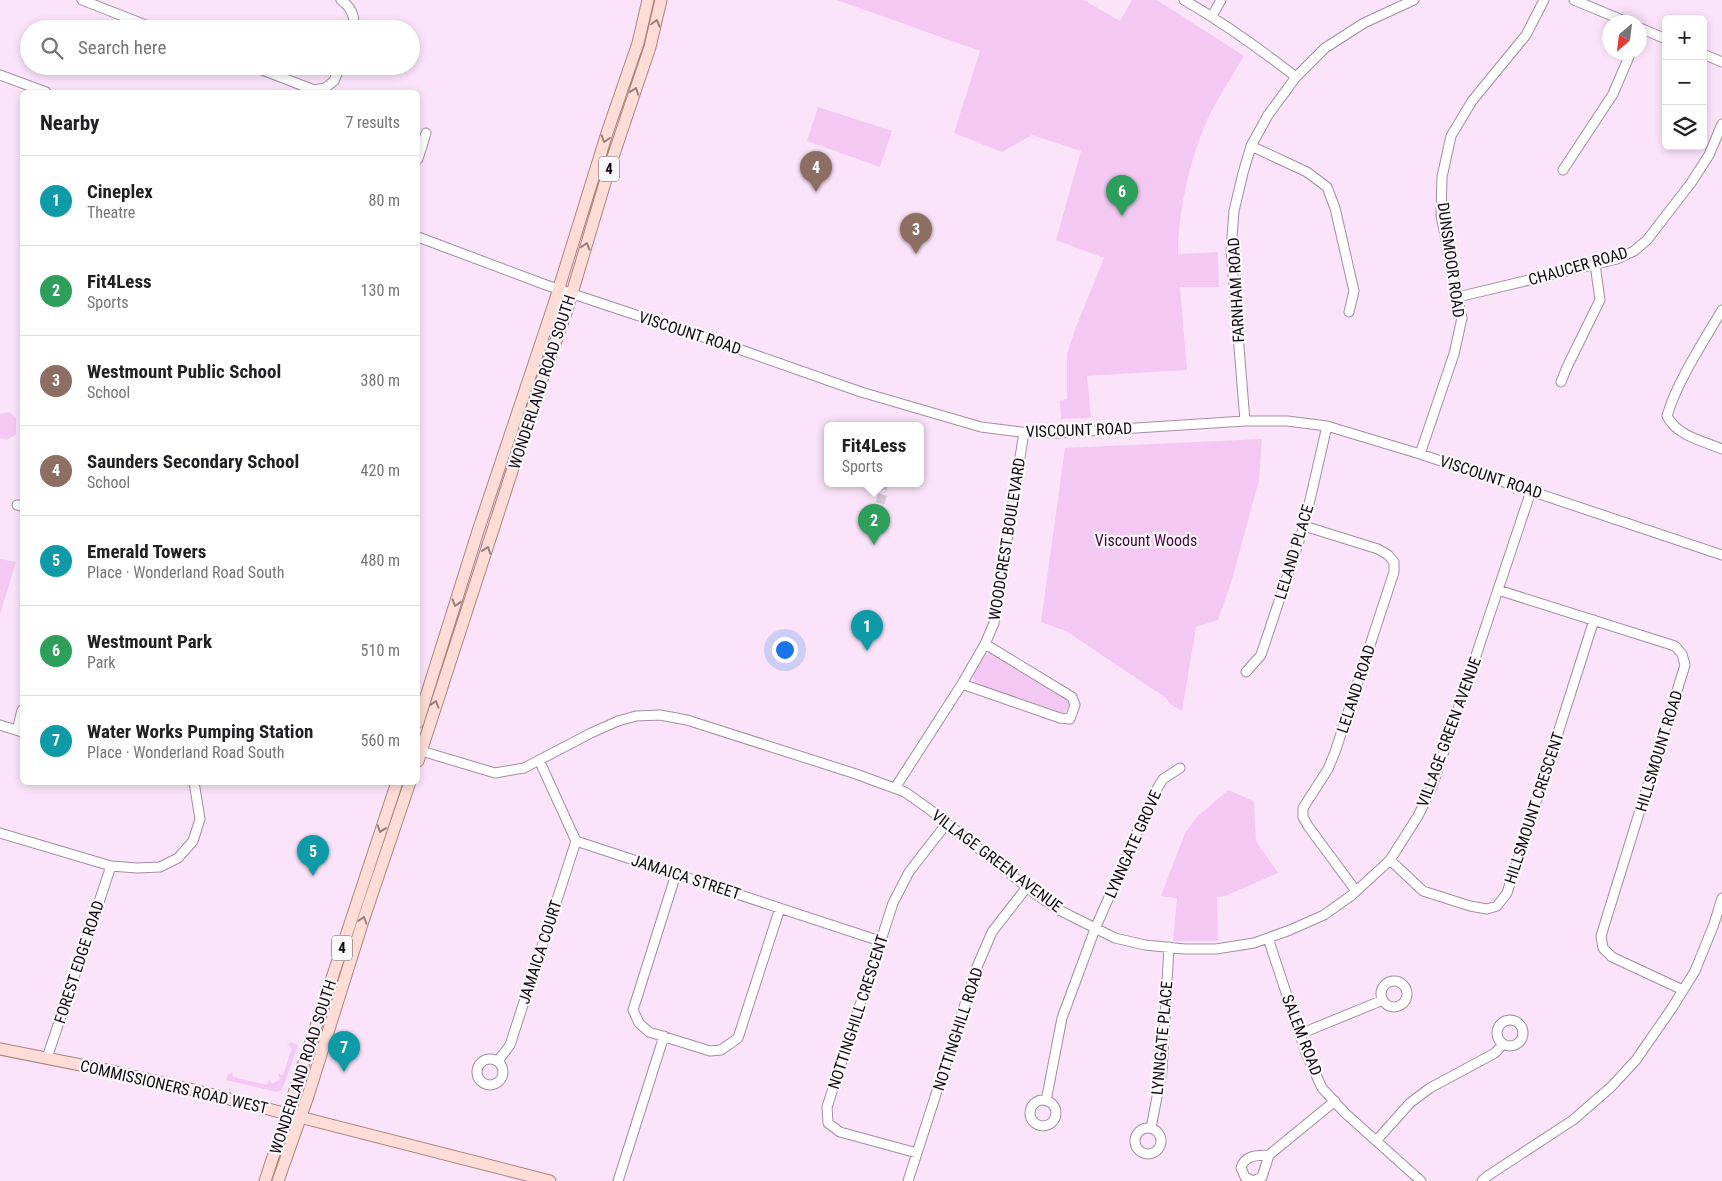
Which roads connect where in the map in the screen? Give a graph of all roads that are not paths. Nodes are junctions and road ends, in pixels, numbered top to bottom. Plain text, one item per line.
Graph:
1 (82, 0) edge
2 (341, 0) edge
3 (648, 0) edge
4 (661, 0) edge
5 (1184, 0) edge
6 (1221, 0) edge
7 (1544, 0) edge
8 (1574, 0) edge
9 (1411, 1) edge
10 (1611, 15) edge
11 (1212, 16) junction
12 (133, 20) edge
13 (354, 20) edge
14 (1647, 32) edge
15 (1662, 37) edge
16 (1707, 56) edge
17 (1628, 60) edge
18 (1722, 62) edge
19 (0, 75) edge
20 (275, 75) edge
21 (336, 75) edge
22 (1296, 77) junction
23 (41, 90) edge
24 (314, 90) edge
25 (314, 90) edge
26 (1722, 124) edge
27 (426, 134) dead end
28 (1251, 146) junction
29 (420, 153) edge
30 (1563, 170) dead end
31 (420, 238) edge
32 (1595, 264) junction
33 (559, 289) junction
34 (572, 293) junction
35 (1458, 298) junction
36 (1722, 310) edge
37 (1349, 312) dead end
38 (1561, 382) dead end
39 (1245, 421) junction
40 (1326, 426) junction
41 (1024, 432) junction
42 (1722, 449) edge
43 (1420, 454) junction
44 (1532, 491) junction
45 (1304, 526) junction
46 (1722, 555) edge
47 (1498, 590) junction
48 (1594, 620) junction
49 (985, 644) junction
50 (1246, 672) dead end
51 (962, 684) junction
52 (420, 716) edge
53 (0, 725) edge
54 (20, 731) edge
55 (420, 751) edge
56 (420, 754) edge
57 (539, 760) junction
58 (1180, 768) dead end
59 (194, 785) edge
60 (396, 785) edge
61 (409, 785) edge
62 (895, 788) junction
63 (947, 823) junction
64 (0, 833) edge
65 (576, 841) junction
66 (1390, 860) junction
67 (111, 866) junction
68 (676, 874) junction
69 (1026, 887) junction
70 (1356, 891) junction
71 (1722, 898) edge
72 (780, 908) junction
73 (1720, 912) edge
74 (1095, 929) junction
75 (1268, 938) junction
76 (880, 942) junction
77 (1169, 947) junction
78 (1683, 990) junction
79 (1383, 1000) dead end
80 (1300, 1034) junction
81 (664, 1036) junction
82 (1503, 1044) dead end
83 (0, 1049) edge
84 (47, 1058) junction
85 (498, 1061) dead end
86 (1046, 1101) dead end
87 (1335, 1102) junction
88 (288, 1114) junction
89 (301, 1117) junction
90 (1151, 1128) dead end
91 (1376, 1141) junction
92 (917, 1153) junction
93 (1269, 1155) dead end
94 (266, 1181) edge
95 (278, 1181) edge
96 (550, 1181) edge
97 (618, 1181) edge
98 (908, 1181) edge
99 (1421, 1181) edge
100 (1482, 1181) edge

1 - 12 street
2 - 13 street
3 -> 33 main road, WONDERLAND ROAD SOUTH / 4
34 -> 4 main road, WONDERLAND ROAD SOUTH / 4
5 - 11 street
6 - 11 street
7 - 35 street, DUNSMOOR ROAD
8 - 10 street
9 - 22 street, FARNHAM ROAD
11 - 22 street
14 - 15 street
16 - 18 street
17 - 30 street
19 - 23 street
20 - 25 street
21 - 24 street
22 - 28 street, FARNHAM ROAD
26 - 32 street, CHAUCER ROAD
27 - 29 street
28 - 37 street
28 - 39 street, FARNHAM ROAD
31 - 33 street, VISCOUNT ROAD
32 - 35 street, CHAUCER ROAD
32 - 38 street
33 - 34 street, VISCOUNT ROAD
33 -> 52 main road, WONDERLAND ROAD SOUTH / 4
34 - 41 street, VISCOUNT ROAD
55 -> 34 main road, WONDERLAND ROAD SOUTH / 4
35 - 43 street, DUNSMOOR ROAD
36 - 42 street
39 - 40 street, VISCOUNT ROAD
39 - 41 street, VISCOUNT ROAD
40 - 43 street, VISCOUNT ROAD
40 - 45 street, LELAND PLACE
41 - 49 street, WOODCREST BOULEVARD
43 - 44 street, VISCOUNT ROAD
44 - 46 street, VISCOUNT ROAD
44 - 47 street, VILLAGE GREEN AVENUE
45 - 50 street, LELAND PLACE
45 - 70 street, LELAND ROAD
47 - 48 street, HILLSMOUNT ROAD
47 - 66 street, VILLAGE GREEN AVENUE
48 - 66 street, HILLSMOUNT CRESCENT
48 - 78 street, HILLSMOUNT ROAD
49 - 51 street, WOODCREST BOULEVARD
49 - 51 street
51 - 62 street, WOODCREST BOULEVARD
53 - 54 street
56 - 57 street, VILLAGE GREEN AVENUE
57 - 62 street, VILLAGE GREEN AVENUE
57 - 65 street
58 - 74 street, LYNNGATE GROVE
59 - 67 street
60 -> 88 main road, WONDERLAND ROAD SOUTH / 4
89 -> 61 main road, WONDERLAND ROAD SOUTH / 4
62 - 63 street, VILLAGE GREEN AVENUE
63 - 69 street, VILLAGE GREEN AVENUE
63 - 76 street, NOTTINGHILL CRESCENT
64 - 67 street
65 - 68 street, JAMAICA STREET
65 - 85 street, JAMAICA COURT
66 - 70 street, VILLAGE GREEN AVENUE
67 - 84 street, FOREST EDGE ROAD
68 - 72 street, JAMAICA STREET
68 - 81 street
69 - 74 street, VILLAGE GREEN AVENUE
69 - 92 street, NOTTINGHILL ROAD
70 - 75 street, VILLAGE GREEN AVENUE
71 - 73 street
72 - 76 street, JAMAICA STREET
72 - 81 street
73 - 78 street
74 - 77 street, VILLAGE GREEN AVENUE
74 - 86 street, LYNNGATE GROVE
75 - 77 street, VILLAGE GREEN AVENUE
75 - 80 street, SALEM ROAD
76 - 92 street, NOTTINGHILL CRESCENT
77 - 90 street, LYNNGATE PLACE
78 - 100 street
79 - 80 street
80 - 87 street, SALEM ROAD
81 - 97 street
82 - 91 street
83 - 84 main road, COMMISSIONERS ROAD WEST
84 - 88 main road, COMMISSIONERS ROAD WEST
87 - 91 street, SALEM ROAD
87 - 93 street
88 - 89 main road, COMMISSIONERS ROAD WEST
88 - 94 main road, WONDERLAND ROAD SOUTH / 4
89 - 95 main road, WONDERLAND ROAD SOUTH / 4
89 - 96 main road, COMMISSIONERS ROAD WEST
91 - 99 street, SALEM ROAD
92 - 98 street, NOTTINGHILL ROAD

